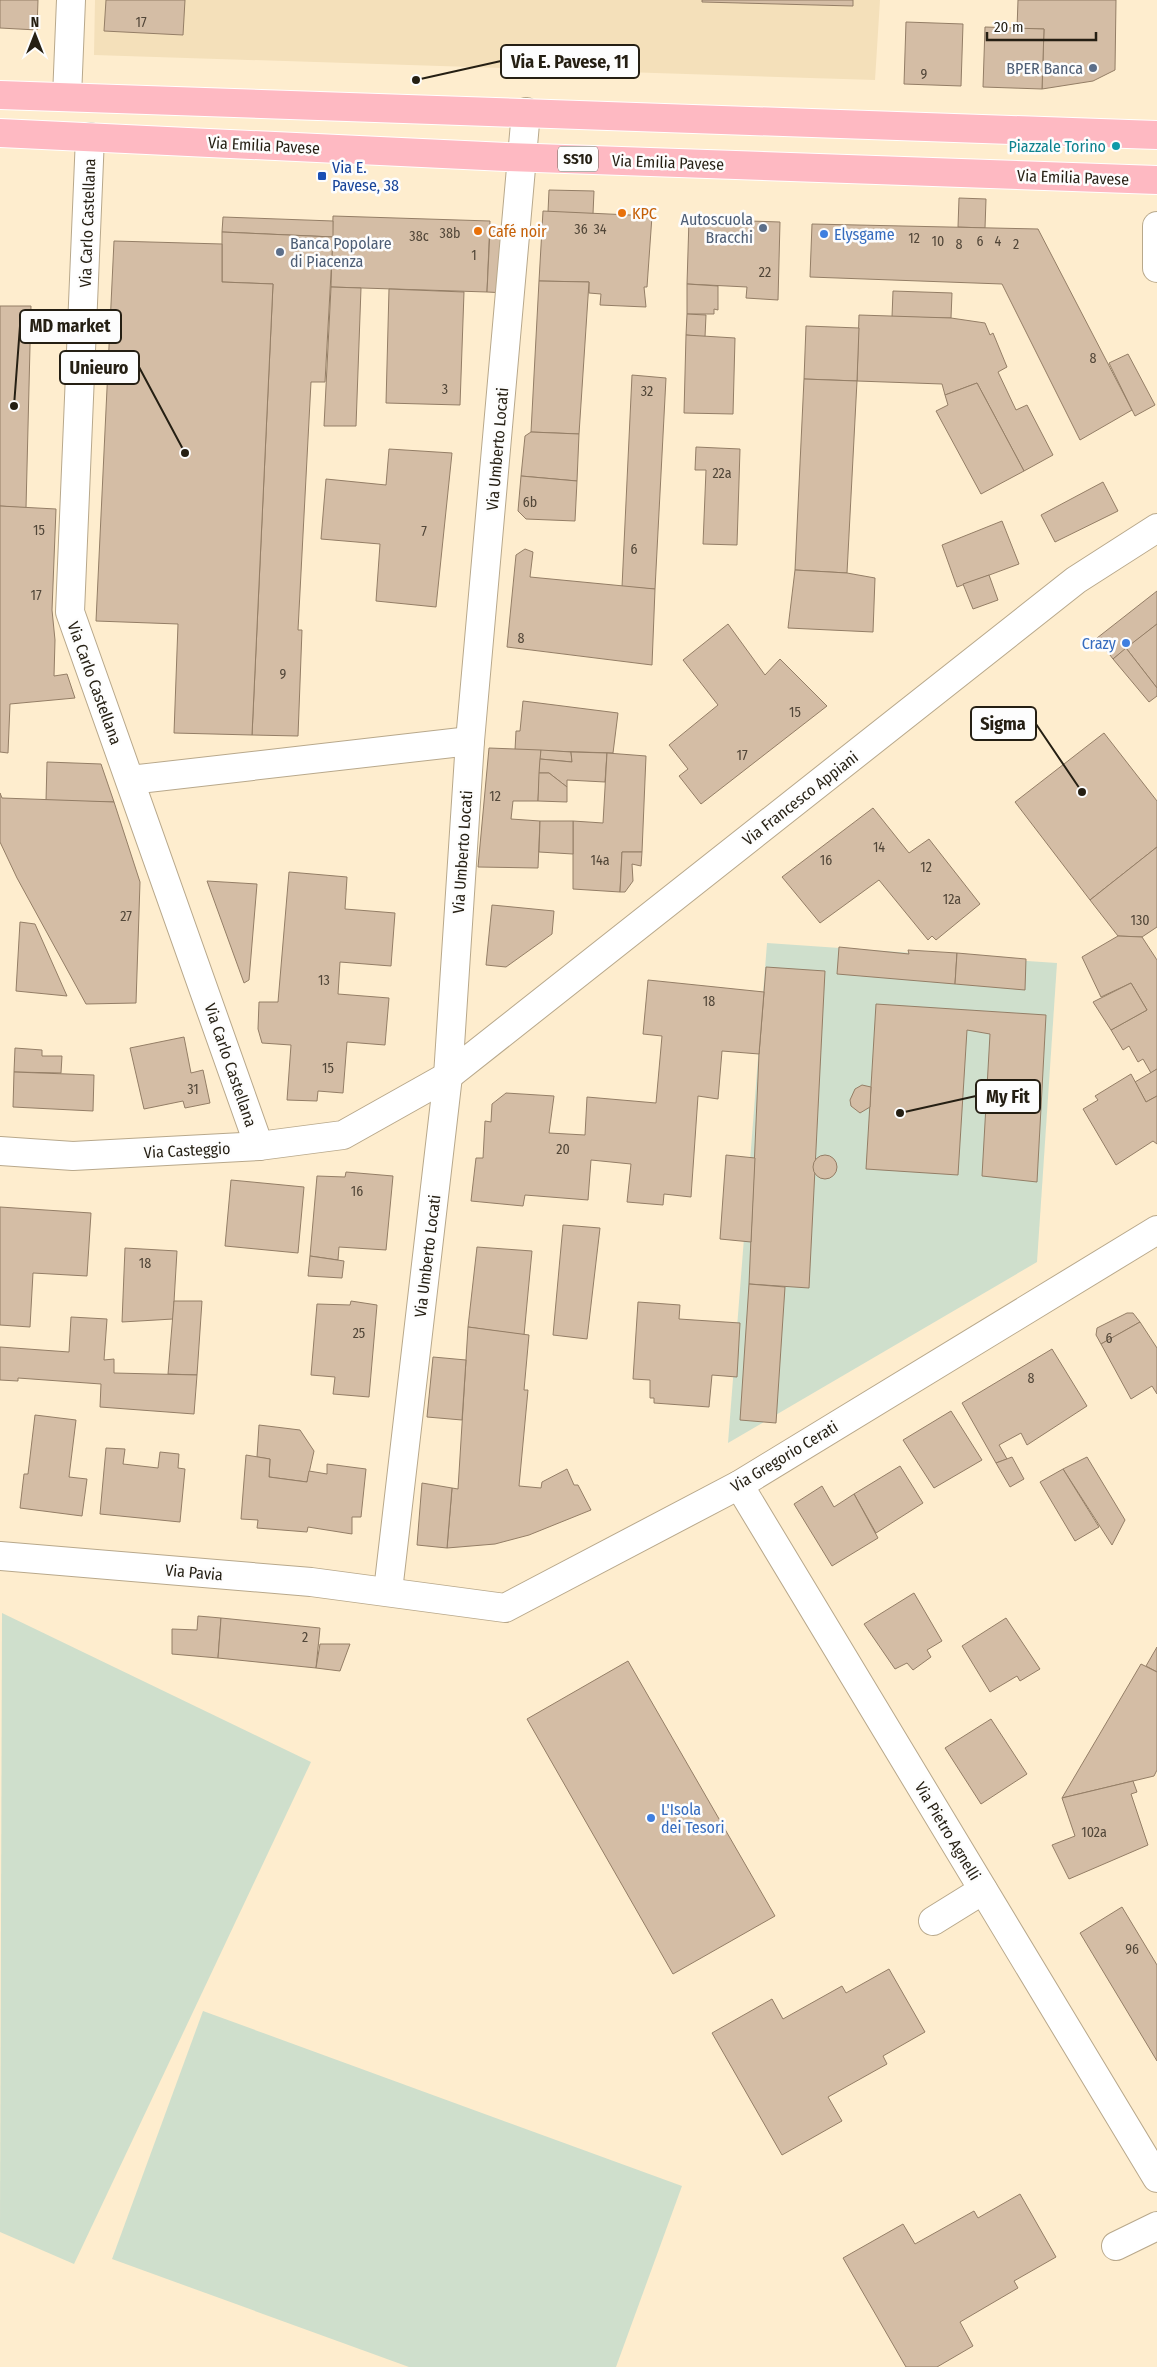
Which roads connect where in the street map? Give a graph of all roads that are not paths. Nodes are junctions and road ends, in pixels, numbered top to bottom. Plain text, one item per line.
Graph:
1 (71, 0) edge
2 (0, 95) edge
3 (67, 97) junction
4 (526, 112) junction
5 (0, 133) edge
6 (1157, 134) edge
7 (90, 137) junction
8 (523, 157) junction
9 (1157, 180) edge
10 (1157, 226) edge
11 (1157, 268) edge
12 (1157, 528) edge
13 (470, 740) junction
14 (130, 780) junction
15 (448, 1076) junction
16 (259, 1146) junction
17 (0, 1152) edge
18 (1157, 1230) edge
19 (739, 1485) junction
20 (0, 1556) edge
21 (388, 1591) junction
22 (983, 1890) junction
23 (933, 1921) dead end
24 (1157, 2178) edge
25 (1157, 2226) edge
26 (1116, 2246) dead end

1 - 3 street
2 - 3 main road
3 - 4 main road
4 - 6 main road
4 - 8 street, Via Umberto Locati
5 - 7 main road, Via Emilia Pavese / SS10
7 - 8 main road, Via Emilia Pavese / SS10
7 - 14 street, Via Carlo Castellana
8 - 9 main road, Via Emilia Pavese / SS10
8 - 13 street, Via Umberto Locati
10 - 11 street
12 - 15 street, Via Francesco Appiani
13 - 14 street
13 - 15 street, Via Umberto Locati
14 - 16 street, Via Carlo Castellana
15 - 16 street, Via Casteggio
15 - 21 street, Via Umberto Locati
16 - 17 street, Via Casteggio
18 - 19 street, Via Gregorio Cerati
19 - 21 street, Via Gregorio Cerati
19 - 22 street, Via Pietro Agnelli
20 - 21 street, Via Pavia
22 - 23 street
22 - 24 street, Via Pietro Agnelli
25 - 26 street

